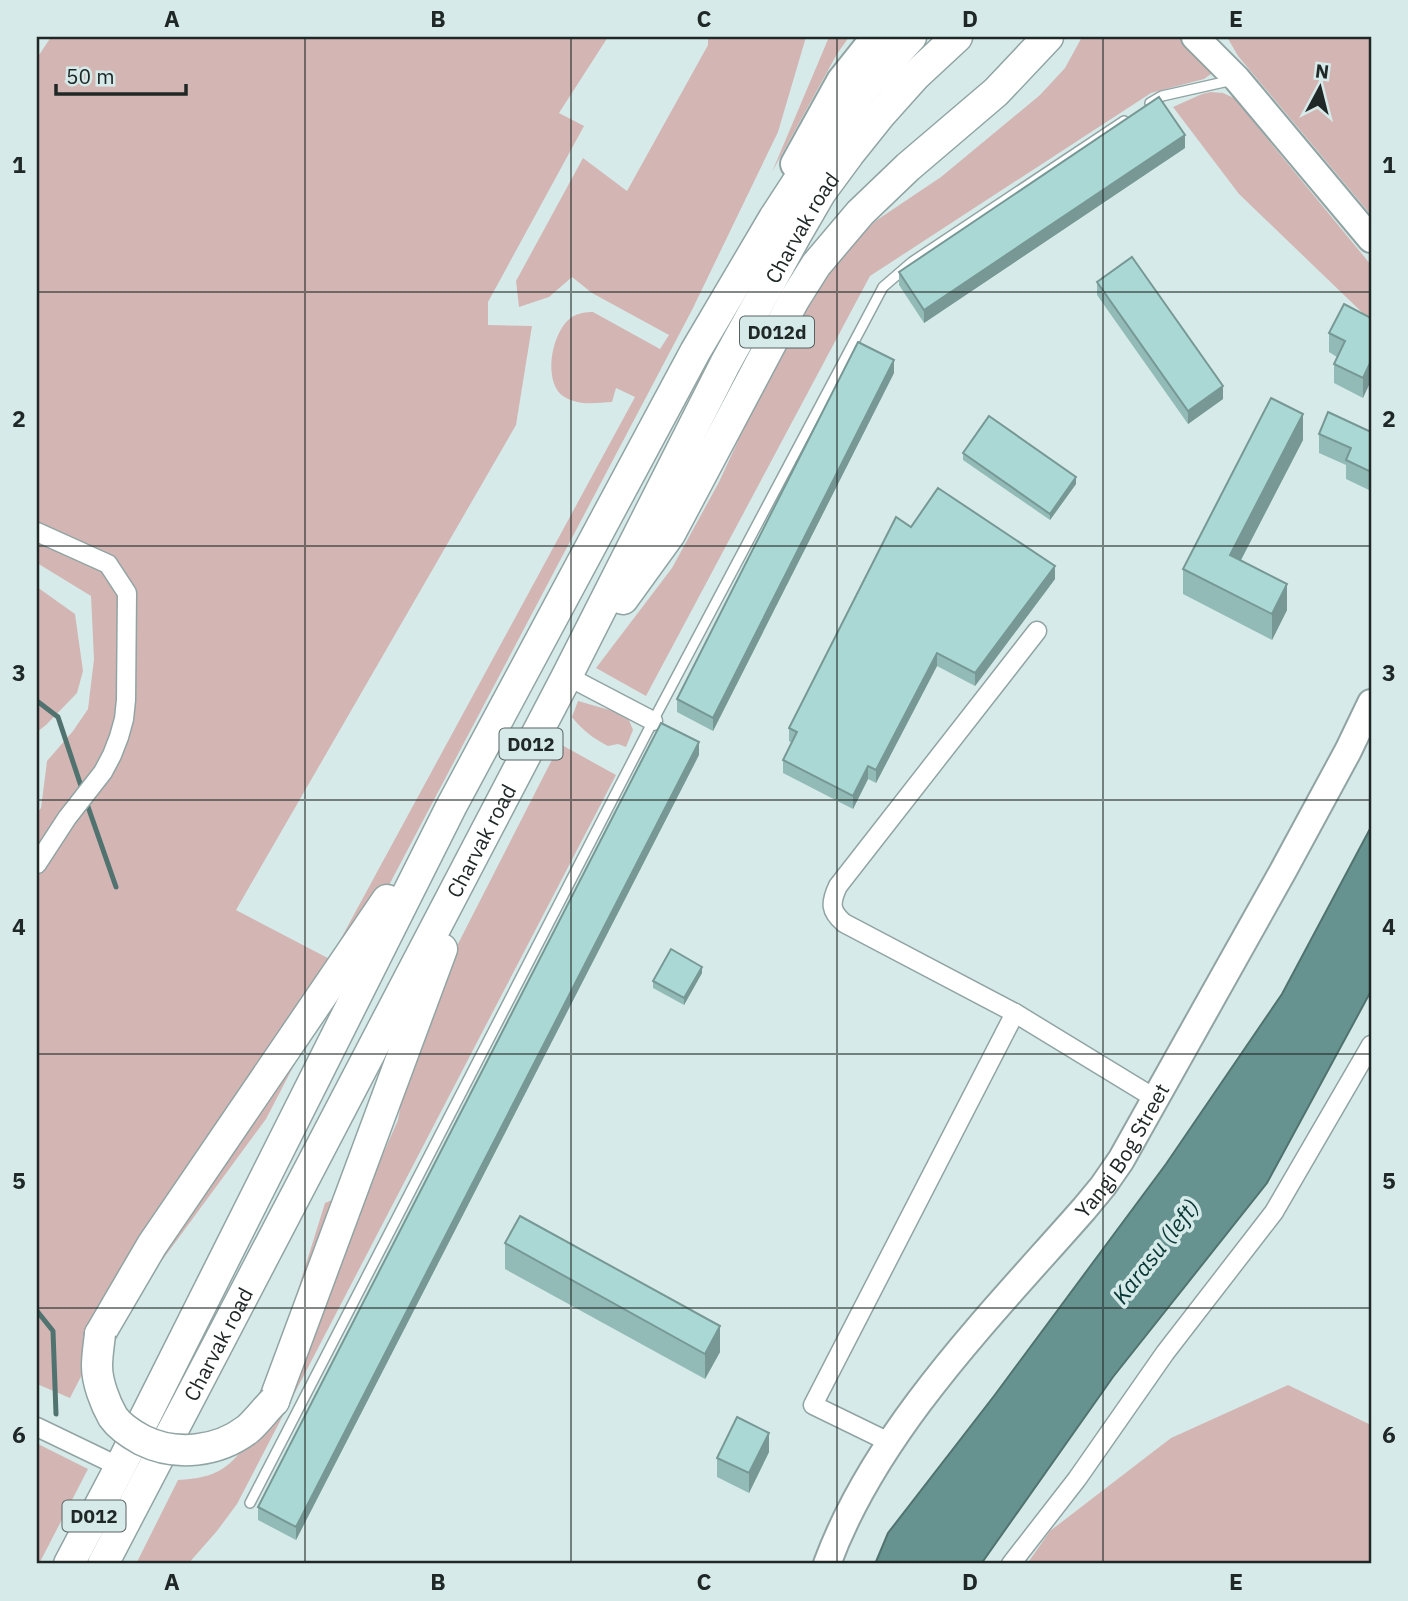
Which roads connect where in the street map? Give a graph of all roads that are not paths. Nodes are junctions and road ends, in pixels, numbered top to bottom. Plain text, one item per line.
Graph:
1 (876, 37) edge
2 (911, 37) edge
3 (957, 37) edge
4 (1048, 37) edge
5 (1195, 37) edge
6 (1215, 37) edge
7 (1237, 79) junction
8 (1139, 111) edge
9 (1128, 118) edge
10 (1371, 239) edge
11 (695, 352) junction
12 (37, 532) edge
13 (1037, 631) dead end
14 (567, 676) junction
15 (1371, 703) edge
16 (653, 722) junction
17 (451, 807) junction
18 (488, 826) junction
19 (37, 864) edge
20 (1015, 1013) junction
21 (1371, 1045) edge
22 (1156, 1099) junction
23 (37, 1427) edge
24 (891, 1443) junction
25 (120, 1467) junction
26 (250, 1503) dead end
27 (69, 1564) edge
28 (103, 1564) edge
29 (827, 1564) edge
30 (1011, 1564) edge

1 - 11 main road, D012d
2 - 11 highway, Charvak road / D012
3 - 14 highway, Charvak road / D012
4 - 14 highway, D012d
5 - 7 main road
6 - 7 main road
7 - 8 lane
7 - 10 main road
9 - 16 lane
11 - 17 highway, Charvak road / D012
12 - 19 street
13 - 20 street
14 - 16 street
14 - 18 highway, Charvak road / D012
15 - 22 main road, Yangi Bog Street
16 - 26 lane
17 - 18 highway, bridge
17 - 25 highway, Charvak road / D012
18 - 28 highway, Charvak road / D012
20 - 22 street
20 - 24 street
21 - 30 street
22 - 24 main road, Yangi Bog Street
23 - 25 street
24 - 29 main road, Yangi Bog Street
25 - 27 highway, Charvak road / D012

